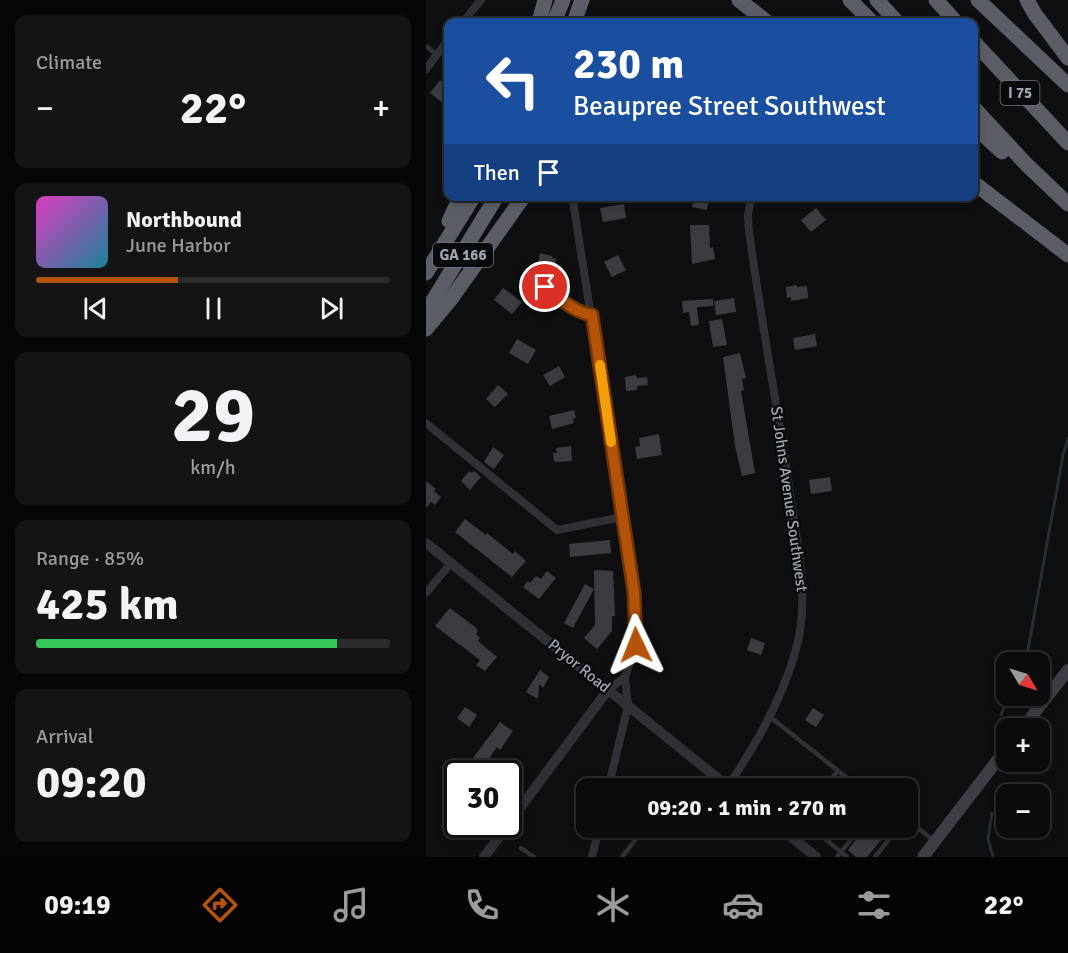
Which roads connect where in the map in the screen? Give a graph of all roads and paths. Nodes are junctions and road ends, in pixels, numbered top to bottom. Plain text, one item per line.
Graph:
1 (481, 0) edge
2 (545, 0) edge
3 (563, 0) edge
4 (582, 0) edge
5 (739, 0) edge
6 (850, 0) edge
7 (877, 0) edge
8 (936, 0) edge
9 (978, 0) edge
10 (1027, 0) edge
11 (466, 18) edge
12 (540, 18) edge
13 (556, 18) edge
14 (575, 18) edge
15 (762, 18) edge
16 (868, 18) edge
17 (893, 18) edge
18 (952, 18) edge
19 (426, 46) edge
20 (444, 46) edge
21 (978, 46) edge
22 (437, 55) junction
23 (1068, 58) edge
24 (426, 69) edge
25 (1068, 85) edge
26 (978, 112) edge
27 (978, 129) edge
28 (1068, 143) edge
29 (978, 188) edge
30 (459, 201) edge
31 (471, 201) edge
32 (494, 201) edge
33 (520, 201) edge
34 (573, 201) dead end
35 (751, 201) edge
36 (1068, 206) edge
37 (1068, 255) edge
38 (426, 269) edge
39 (426, 273) edge
40 (545, 287) dead end
41 (426, 312) edge
42 (592, 315) junction
43 (426, 329) edge
44 (426, 423) edge
45 (622, 517) junction
46 (426, 543) edge
47 (451, 563) junction
48 (426, 593) edge
49 (1066, 676) edge
50 (625, 677) junction
51 (608, 690) junction
52 (628, 706) junction
53 (768, 715) junction
54 (1031, 718) edge
55 (996, 762) edge
56 (838, 771) junction
57 (611, 778) edge
58 (717, 778) edge
59 (735, 778) edge
60 (832, 778) edge
61 (847, 778) edge
62 (522, 805) edge
63 (918, 828) edge
64 (498, 838) edge
65 (597, 838) edge
66 (637, 838) edge
67 (792, 838) edge
68 (822, 838) edge
69 (852, 838) edge
70 (890, 838) edge
71 (935, 842) junction
72 (521, 848) dead end
73 (839, 855) edge
74 (926, 856) edge
75 (484, 857) edge
76 (534, 857) edge
77 (592, 857) edge
78 (622, 857) edge
79 (816, 857) edge
80 (847, 857) edge
81 (875, 857) edge

1 - 11 street
2 - 12 highway
3 - 13 highway
4 - 14 highway
5 - 15 highway
6 - 16 highway
7 - 17 highway
8 - 18 highway
9 - 25 highway
10 - 23 highway
19 - 22 lane
20 - 22 street
21 - 28 highway, I 75
22 - 24 street
26 - 36 highway, I 75
27 - 36 highway
29 - 37 highway
30 - 38 highway
31 - 39 highway, GA 166
32 - 41 highway, GA 166
33 - 43 highway
34 - 42 street
35 - 53 street, St Johns Avenue Southwest
40 - 42 street
42 - 45 street
44 - 45 street
45 - 50 street
46 - 47 street, Pryor Road
47 - 48 street
47 - 51 street, Pryor Road
49 - 54 main road
50 - 51 street
50 - 52 street
51 - 52 street, Pryor Road
51 - 62 street
52 - 57 street
52 - 58 street, Pryor Road
53 - 56 lane
53 - 59 street, St Johns Avenue Southwest
55 - 71 main road
56 - 60 lane
56 - 61 lane
63 - 71 lane
64 - 75 street
65 - 77 street
66 - 78 lane
67 - 79 street
68 - 73 lane
69 - 73 lane
70 - 81 lane
71 - 74 main road
72 - 76 lane
73 - 80 lane

